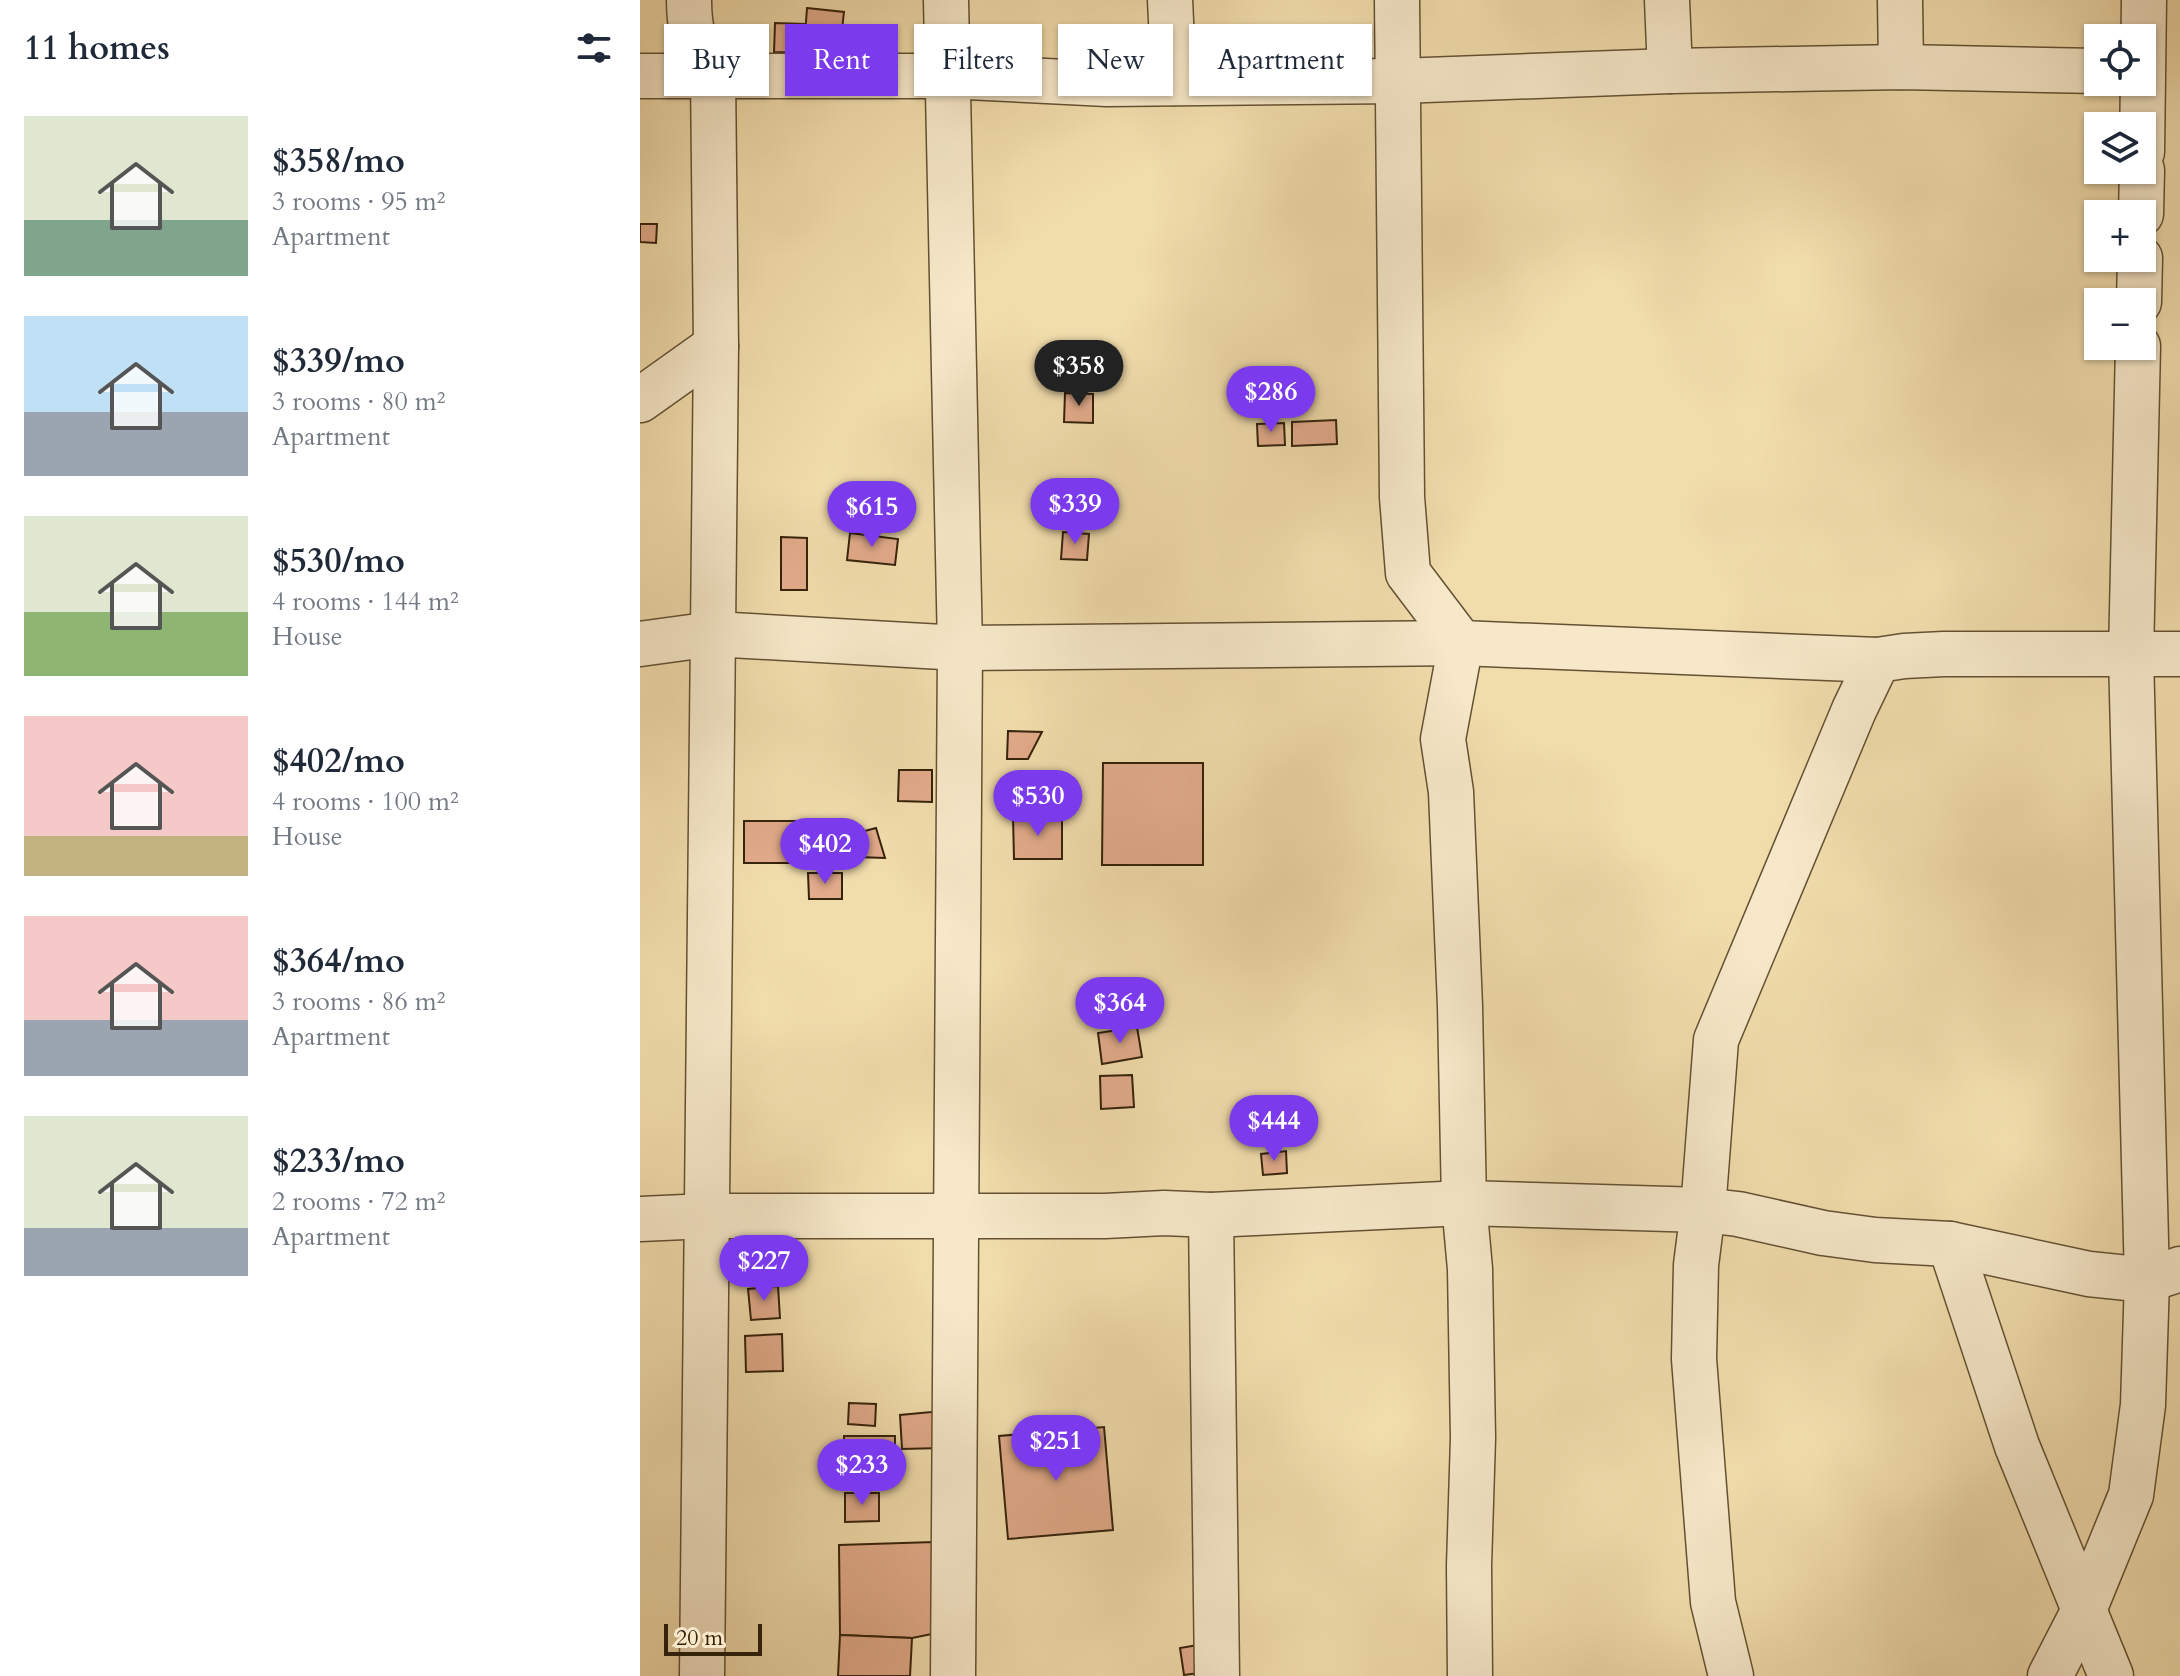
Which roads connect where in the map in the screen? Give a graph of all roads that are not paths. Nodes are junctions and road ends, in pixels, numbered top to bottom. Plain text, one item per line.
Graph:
1 (689, 0) edge
2 (946, 0) edge
3 (1170, 0) edge
4 (1397, 0) edge
5 (1667, 0) edge
6 (1900, 0) edge
7 (2144, 0) edge
8 (689, 24) edge
9 (946, 24) edge
10 (2148, 24) edge
11 (1901, 67) junction
12 (1670, 71) junction
13 (2084, 71) edge
14 (640, 76) edge
15 (664, 76) edge
16 (914, 76) edge
17 (769, 77) edge
18 (1042, 81) edge
19 (1399, 81) junction
20 (1174, 83) junction
21 (713, 96) edge
22 (946, 96) edge
23 (716, 346) junction
24 (2138, 360) edge
25 (640, 400) edge
26 (713, 634) junction
27 (1461, 643) junction
28 (640, 644) edge
29 (960, 648) junction
30 (2180, 654) edge
31 (2131, 655) junction
32 (1878, 660) junction
33 (1464, 1203) junction
34 (1703, 1210) junction
35 (1211, 1215) junction
36 (707, 1216) junction
37 (955, 1216) junction
38 (640, 1219) edge
39 (1950, 1244) junction
40 (2164, 1275) edge
41 (2084, 1610) junction
42 (702, 1676) edge
43 (953, 1676) edge
44 (1217, 1676) edge
45 (1470, 1676) edge
46 (1731, 1676) edge
47 (2050, 1676) edge
48 (2111, 1676) edge

1 - 8 street
2 - 9 street
3 - 20 street
4 - 19 street
5 - 12 street
6 - 11 street
7 - 10 street
11 - 12 street
11 - 13 street
12 - 19 street
14 - 15 street
16 - 17 street
18 - 20 street
19 - 20 street
19 - 27 street
21 - 23 street
22 - 29 street
23 - 25 street
23 - 26 street
24 - 31 street
26 - 28 street
26 - 29 street
26 - 36 street
27 - 29 street
27 - 32 street
27 - 33 street
29 - 37 street
30 - 31 street
31 - 32 street
31 - 40 street
32 - 34 street
33 - 34 street
33 - 35 street
33 - 45 street
34 - 39 street
34 - 46 street
35 - 37 street
35 - 44 street
36 - 37 street
36 - 38 street
36 - 42 street
37 - 43 street
39 - 40 street
39 - 41 street
40 - 41 street
41 - 47 street
41 - 48 street

